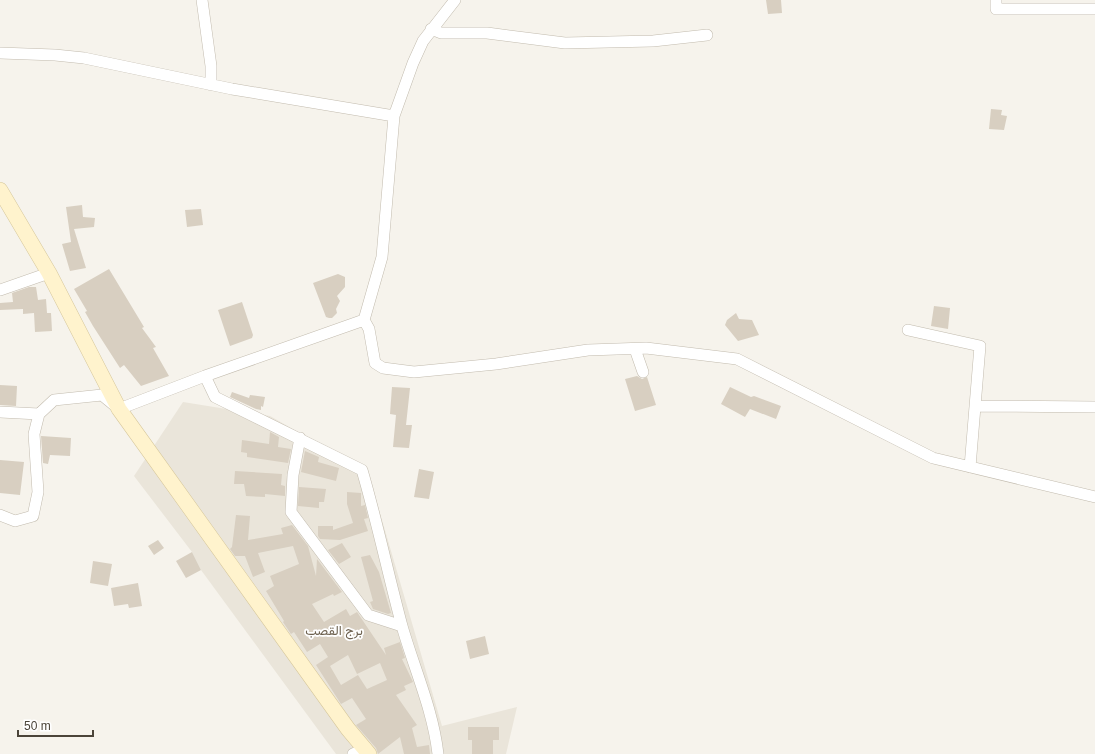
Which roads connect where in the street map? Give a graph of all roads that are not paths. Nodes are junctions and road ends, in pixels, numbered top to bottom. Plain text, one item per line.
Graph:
1 (202, 0) edge
2 (455, 0) edge
3 (996, 0) edge
4 (1095, 9) edge
5 (431, 29) junction
6 (707, 35) dead end
7 (0, 53) edge
8 (211, 85) junction
9 (394, 116) junction
10 (0, 190) edge
11 (49, 273) junction
12 (0, 290) edge
13 (364, 320) junction
14 (908, 330) dead end
15 (635, 349) junction
16 (643, 372) dead end
17 (205, 376) junction
18 (975, 406) junction
19 (1095, 407) edge
20 (119, 409) junction
21 (0, 412) edge
22 (39, 414) junction
23 (300, 438) junction
24 (970, 467) junction
25 (1095, 497) edge
26 (0, 515) edge
27 (402, 626) junction
28 (363, 752) edge
29 (438, 754) edge

1 - 8 street
2 - 5 street
3 - 4 street
5 - 6 street
5 - 9 street
7 - 8 street
8 - 9 street
9 - 13 street
10 - 11 main road
11 - 12 street
11 - 20 main road
13 - 15 street
13 - 17 street
14 - 18 street
15 - 16 street
15 - 24 street
17 - 20 street
17 - 23 street
18 - 19 street
18 - 24 street
20 - 22 street
20 - 28 main road
21 - 22 street
22 - 26 street
23 - 27 street
23 - 27 street
24 - 25 street
27 - 29 street

